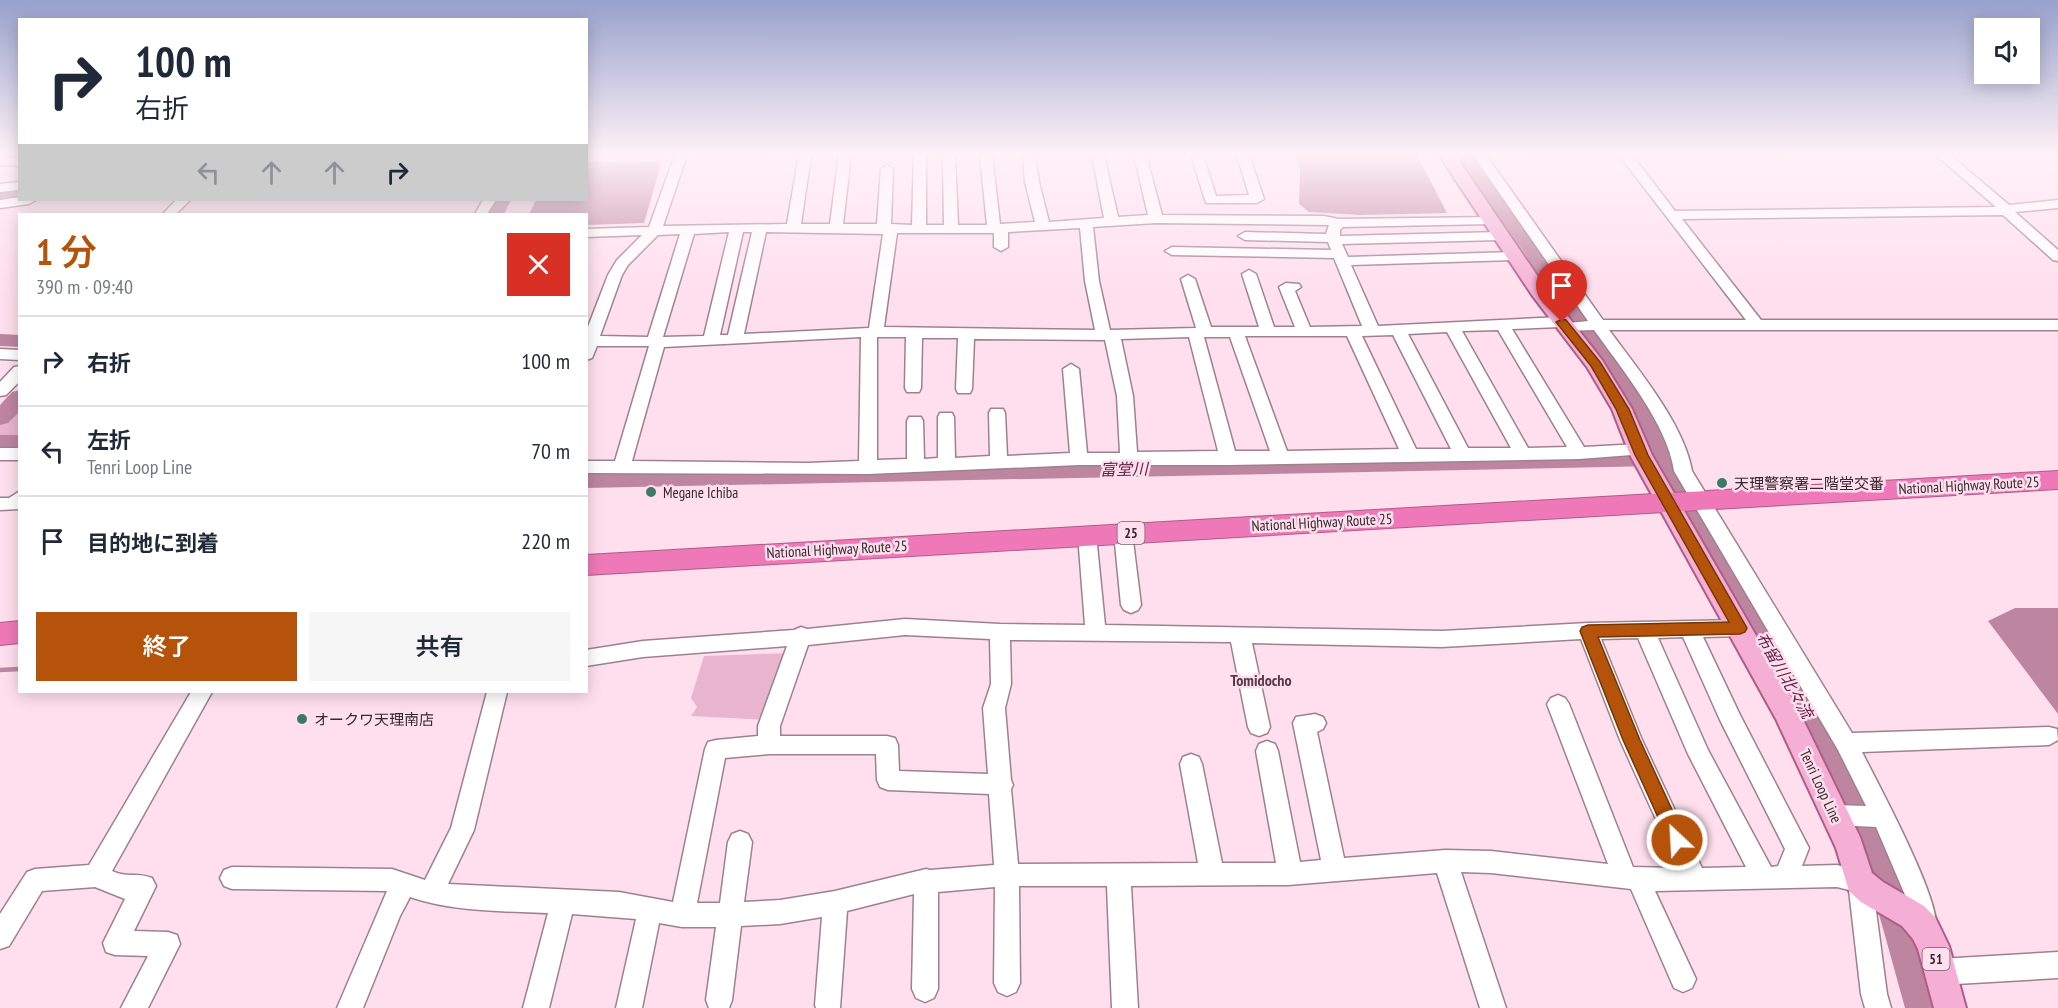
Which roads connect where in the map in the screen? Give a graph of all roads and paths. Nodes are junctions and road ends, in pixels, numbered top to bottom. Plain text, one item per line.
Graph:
1 (181, 202) edge
2 (665, 202) edge
3 (797, 202) edge
4 (839, 202) edge
5 (890, 202) edge
6 (919, 202) edge
7 (950, 202) edge
8 (994, 202) edge
9 (1037, 202) edge
10 (1108, 202) edge
11 (1152, 202) edge
12 (1478, 202) edge
13 (1511, 202) edge
14 (1660, 202) edge
15 (1997, 202) edge
16 (2058, 204) edge
17 (2006, 210) junction
18 (170, 213) edge
19 (1670, 215) junction
20 (1156, 219) junction
21 (1112, 222) junction
22 (1086, 223) junction
23 (1339, 223) junction
24 (1043, 226) junction
25 (737, 228) junction
26 (760, 228) junction
27 (998, 228) junction
28 (1495, 228) junction
29 (688, 229) junction
30 (793, 229) junction
31 (951, 229) junction
32 (655, 230) junction
33 (836, 230) junction
34 (887, 230) junction
35 (919, 230) junction
36 (588, 234) edge
37 (1245, 236) dead end
38 (1001, 247) dead end
39 (1337, 248) junction
40 (1172, 251) dead end
41 (1514, 256) junction
42 (2058, 257) edge
43 (1249, 274) dead end
44 (1188, 279) dead end
45 (1293, 287) dead end
46 (1596, 325) junction
47 (1756, 325) junction
48 (2058, 325) edge
49 (1503, 326) junction
50 (1567, 326) junction
51 (1452, 328) junction
52 (1398, 330) junction
53 (1304, 331) junction
54 (1352, 331) junction
55 (1372, 331) junction
56 (872, 332) junction
57 (914, 332) junction
58 (1200, 332) junction
59 (1236, 332) junction
60 (1268, 332) junction
61 (966, 333) junction
62 (1108, 335) junction
63 (735, 339) junction
64 (711, 340) junction
65 (656, 342) junction
66 (589, 346) edge
67 (0, 354) edge
68 (18, 355) edge
69 (1071, 369) dead end
70 (18, 372) edge
71 (913, 388) dead end
72 (964, 389) dead end
73 (0, 391) edge
74 (996, 413) dead end
75 (946, 417) dead end
76 (915, 421) dead end
77 (1579, 453) junction
78 (0, 454) edge
79 (18, 454) edge
80 (1523, 454) junction
81 (1410, 455) junction
82 (1463, 455) junction
83 (1642, 456) junction
84 (1281, 457) junction
85 (1079, 459) junction
86 (1129, 459) junction
87 (1229, 459) junction
88 (999, 463) junction
89 (947, 465) junction
90 (916, 466) junction
91 (588, 467) edge
92 (622, 467) junction
93 (868, 468) junction
94 (2058, 480) edge
95 (18, 499) edge
96 (1686, 502) junction
97 (0, 504) edge
98 (1123, 533) junction
99 (1087, 535) junction
100 (588, 565) edge
101 (1131, 604) dead end
102 (1740, 628) junction
103 (1689, 629) junction
104 (1645, 630) junction
105 (1588, 631) junction
106 (18, 632) edge
107 (1000, 632) junction
108 (1096, 632) junction
109 (0, 634) edge
110 (801, 635) junction
111 (1240, 635) junction
112 (588, 657) edge
113 (201, 693) edge
114 (497, 693) edge
115 (1558, 704) dead end
116 (1315, 723) dead end
117 (1259, 727) dead end
118 (2049, 736) dead end
119 (1846, 743) junction
120 (769, 745) junction
121 (1267, 751) dead end
122 (1191, 764) dead end
123 (1002, 784) junction
124 (1835, 815) junction
125 (1883, 817) junction
126 (741, 843) dead end
127 (1445, 861) junction
128 (1335, 871) junction
129 (1212, 874) junction
130 (1287, 874) junction
131 (1006, 875) junction
132 (1118, 875) junction
133 (96, 876) junction
134 (232, 878) dead end
135 (1631, 878) junction
136 (1774, 878) junction
137 (926, 880) junction
138 (1695, 880) junction
139 (404, 884) junction
140 (1866, 886) junction
141 (431, 893) junction
142 (563, 902) junction
143 (835, 903) junction
144 (650, 910) junction
145 (8, 912) edge
146 (682, 915) junction
147 (730, 915) junction
148 (1918, 922) junction
149 (0, 937) edge
150 (2058, 965) edge
151 (1939, 972) junction
152 (1683, 979) dead end
153 (1007, 983) dead end
154 (925, 989) dead end
155 (719, 1000) dead end
156 (828, 1005) dead end
157 (134, 1008) edge
158 (350, 1008) edge
159 (536, 1008) edge
160 (629, 1008) edge
161 (1125, 1008) edge
162 (1493, 1008) edge
163 (1878, 1008) edge
164 (1950, 1008) edge

1 - 18 street
2 - 32 street
3 - 30 street
4 - 33 street
5 - 34 street
6 - 35 street
7 - 31 street
8 - 27 street
9 - 24 street
10 - 21 street
11 - 20 street
12 - 28 main road, Tenri Loop Line
13 - 46 street
14 - 19 street
15 - 17 street
16 - 17 street
17 - 19 street
17 - 42 street
19 - 47 street
20 - 21 street
20 - 23 street
21 - 22 street
22 - 24 street
22 - 62 street
23 - 28 street
23 - 39 street
24 - 27 street
25 - 26 street
25 - 29 street
25 - 64 street
26 - 30 street
26 - 63 street
27 - 31 street
27 - 38 street
28 - 39 street
28 - 41 main road, Tenri Loop Line
29 - 32 street
29 - 65 street
30 - 33 street
31 - 35 street
32 - 36 street
32 - 66 street
33 - 34 street
34 - 35 street
34 - 56 street
37 - 39 street
39 - 40 street
39 - 41 street
39 - 55 street
41 - 50 main road, Tenri Loop Line
43 - 60 street
44 - 58 street
45 - 53 street
46 - 47 street
46 - 50 street
46 - 96 street
47 - 48 street
49 - 50 street
49 - 51 street
49 - 77 street
50 - 83 main road, Tenri Loop Line
51 - 52 street
51 - 80 street
52 - 55 street
52 - 82 street
53 - 54 street
53 - 60 street
54 - 55 street
54 - 81 street
56 - 57 street
56 - 63 street
56 - 93 street
57 - 61 street
57 - 71 street
58 - 59 street
58 - 62 street
58 - 87 street
59 - 60 street
59 - 84 street
61 - 62 street
61 - 72 street
62 - 86 street
63 - 64 street
64 - 65 street
65 - 66 street
65 - 92 street
67 - 68 street
69 - 85 street
70 - 73 street
74 - 88 street
75 - 89 street
76 - 90 street
77 - 80 street
77 - 83 street
78 - 79 street
80 - 82 street
81 - 82 street
81 - 84 street
83 - 96 main road, Tenri Loop Line
84 - 87 street
85 - 86 street
85 - 88 street
86 - 87 street
88 - 89 street
89 - 90 street
90 - 93 street
91 - 92 street
92 - 93 street
94 - 96 highway, National Highway Route 25 / 25
95 - 97 street
96 - 98 highway, National Highway Route 25 / 25
96 - 102 main road, Tenri Loop Line
96 - 119 street
98 - 99 highway, National Highway Route 25 / 25
98 - 101 street
99 - 100 highway, National Highway Route 25 / 25
99 - 108 street
102 - 103 street
102 - 124 main road, Tenri Loop Line
103 - 104 street
103 - 136 street
104 - 105 street
104 - 136 street
105 - 111 street
105 - 138 street
106 - 109 highway
107 - 108 street
107 - 110 street
107 - 123 street
108 - 111 street
110 - 112 street
110 - 120 street
111 - 117 street
113 - 133 street
114 - 141 street
115 - 135 street
116 - 128 street
118 - 119 street
119 - 125 street
120 - 123 street
120 - 146 street
121 - 130 street
122 - 129 street
123 - 131 street
124 - 125 street
124 - 140 main road, Tenri Loop Line
125 - 148 street
126 - 147 street
127 - 128 street
127 - 135 street
127 - 162 street
128 - 130 street
129 - 130 street
129 - 132 street
131 - 132 street
131 - 137 street
131 - 153 street
132 - 161 street
133 - 145 street
133 - 157 street
134 - 139 street
135 - 138 street
135 - 152 street
136 - 138 street
136 - 140 street
137 - 143 street
137 - 154 street
139 - 141 street
139 - 158 street
140 - 148 main road
140 - 163 street
141 - 142 street
142 - 144 street
142 - 159 street
143 - 147 street
143 - 156 street
144 - 146 street
144 - 160 street
145 - 149 street
146 - 147 street
147 - 155 street
148 - 151 main road, 51
150 - 151 street
151 - 164 main road, 51

